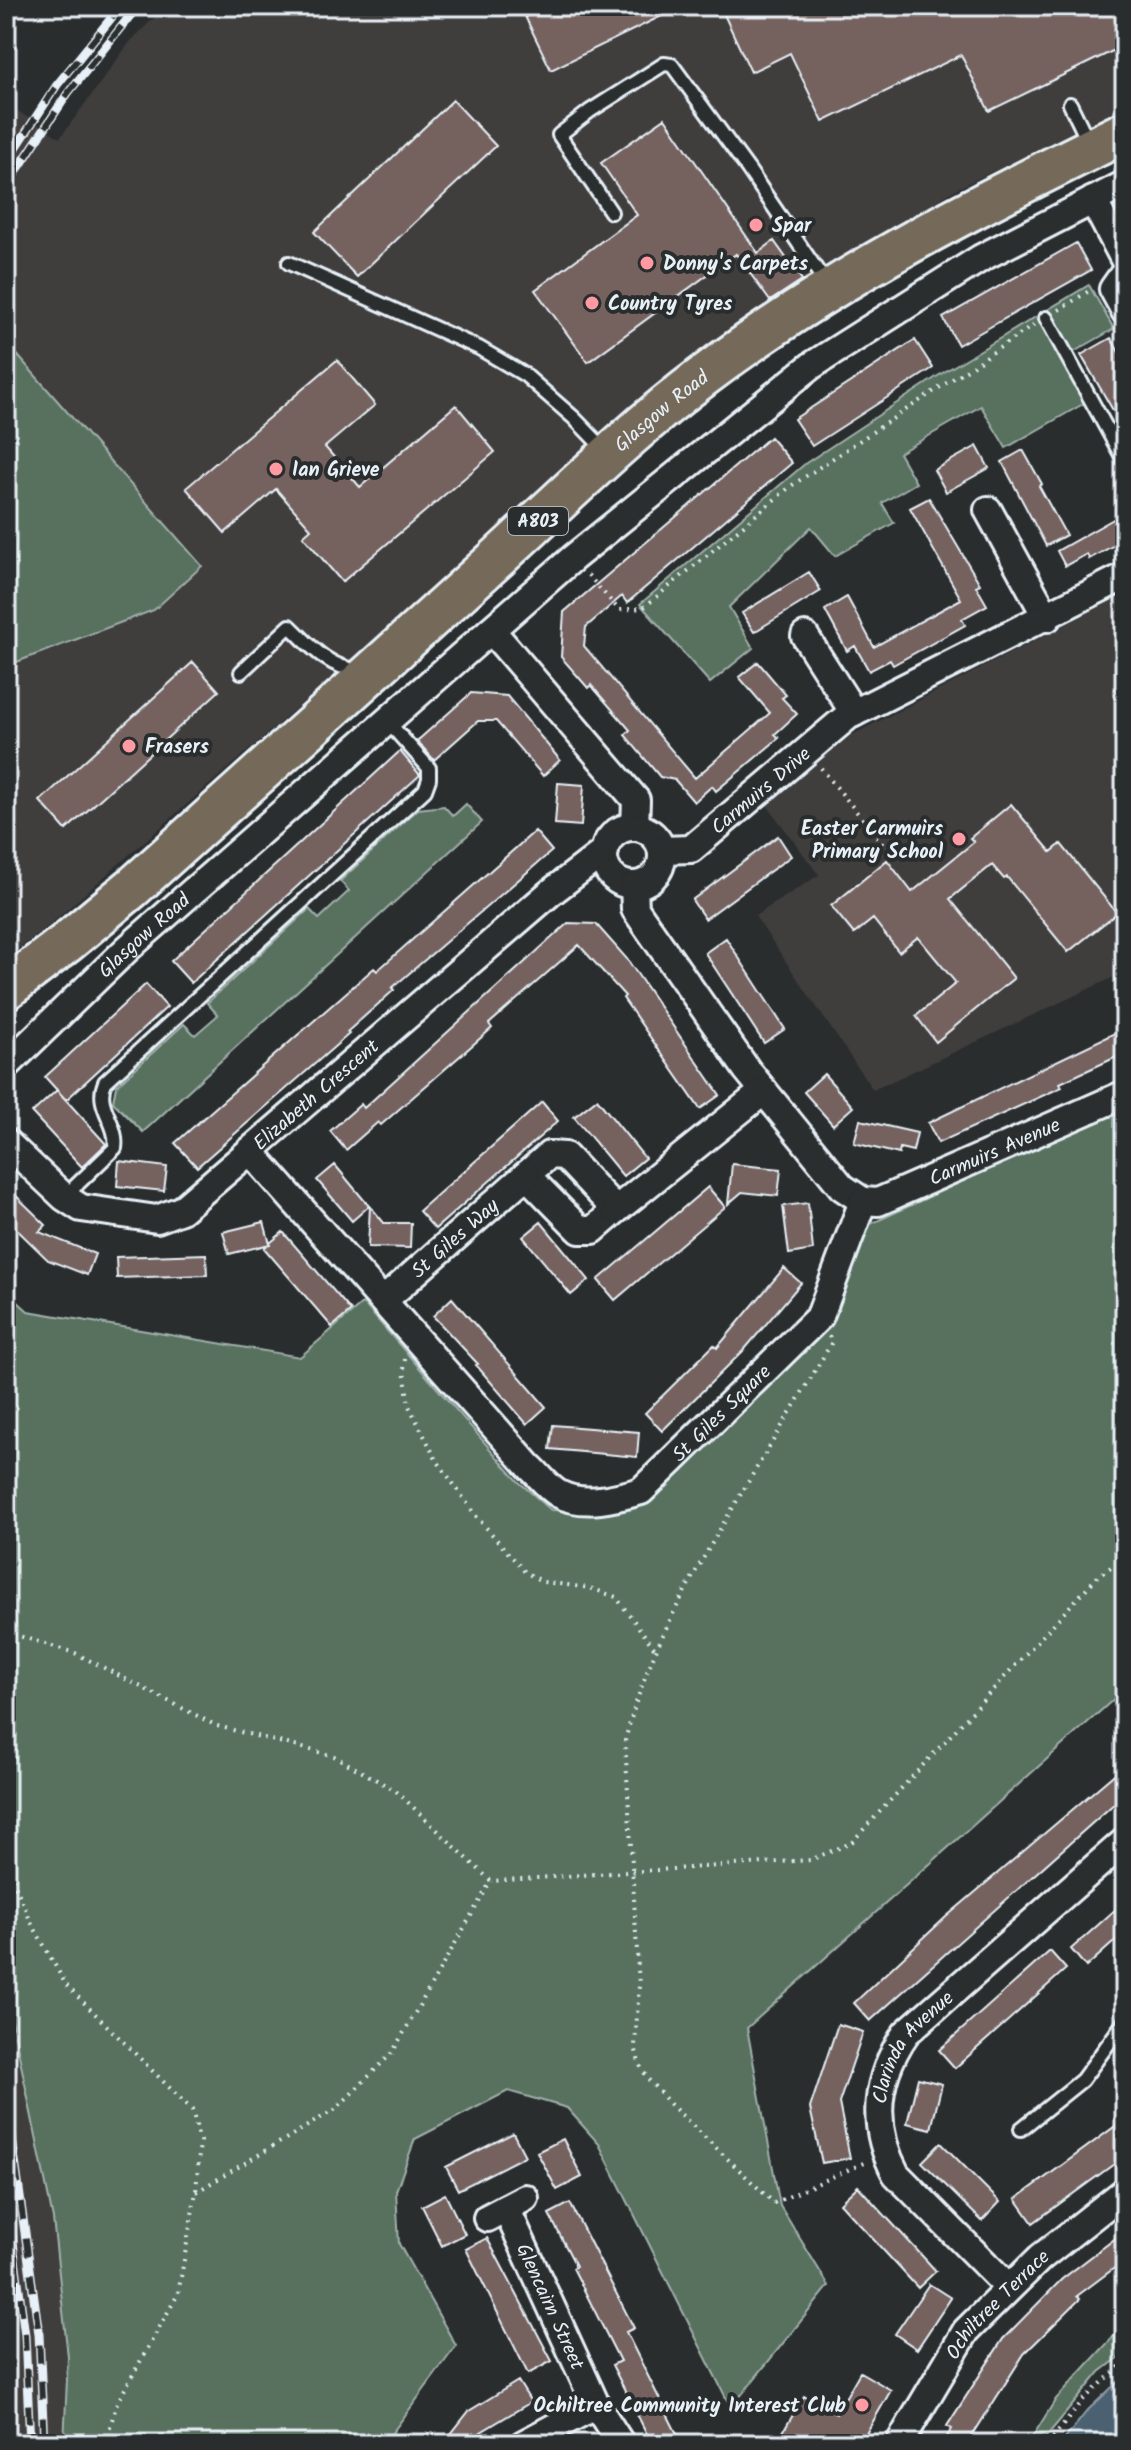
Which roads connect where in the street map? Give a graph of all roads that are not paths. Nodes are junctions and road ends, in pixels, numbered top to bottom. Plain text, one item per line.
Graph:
1 (1070, 104) dead end
2 (1108, 140) edge
3 (1125, 184) edge
4 (1093, 200) junction
5 (611, 212) dead end
6 (1125, 261) edge
7 (289, 263) dead end
8 (1125, 272) edge
9 (831, 291) junction
10 (1125, 311) edge
11 (1046, 318) road end
12 (610, 456) junction
13 (1125, 462) edge
14 (987, 511) dead end
15 (1125, 576) edge
16 (1047, 618) junction
17 (491, 630) junction
18 (804, 637) dead end
19 (241, 672) dead end
20 (372, 672) junction
21 (854, 713) junction
22 (387, 721) junction
23 (257, 776) junction
24 (286, 810) junction
25 (635, 827) junction
26 (662, 850) junction
27 (605, 851) junction
28 (634, 886) junction
29 (6, 989) edge
30 (6, 1066) edge
31 (764, 1091) junction
32 (1125, 1094) edge
33 (6, 1142) edge
34 (250, 1151) junction
35 (526, 1175) junction
36 (64, 1197) junction
37 (863, 1201) junction
38 (616, 1210) junction
39 (384, 1300) junction
40 (1125, 1841) edge
41 (1125, 2021) edge
42 (1021, 2129) dead end
43 (1125, 2191) edge
44 (506, 2208) dead end
45 (1008, 2287) junction
46 (596, 2405) junction
47 (523, 2444) edge
48 (621, 2444) edge
49 (899, 2444) edge

1 - 2 lane
2 - 9 main road, Glasgow Road / A803
3 - 4 street, Glasgow Road
4 - 6 street
4 - 17 street, Glasgow Road
5 - 9 lane
7 - 12 lane
8 - 10 street
9 - 12 main road, Glasgow Road / A803
11 - 13 lane
12 - 20 main road, Glasgow Road / A803
14 - 16 street
15 - 16 street, Carmuirs Drive
16 - 21 street, Carmuirs Drive
17 - 22 street, Glasgow Road
17 - 25 street
18 - 21 street
19 - 20 lane
20 - 23 main road, Glasgow Road / A803
21 - 26 street, Carmuirs Drive
22 - 24 street, Glasgow Road
22 - 36 lane
23 - 24 street
23 - 29 main road, Glasgow Road / A803
24 - 30 street, Glasgow Road
25 - 26 street
25 - 27 street
26 - 28 street
27 - 28 street
27 - 34 street, Elizabeth Crescent
28 - 31 street
31 - 37 street
31 - 38 street
32 - 37 street, Carmuirs Avenue
33 - 36 street, Elizabeth Crescent
34 - 36 street, Elizabeth Crescent
34 - 39 street, St Giles Square
35 - 38 street
35 - 38 street, St Giles Way
35 - 39 street, St Giles Way
37 - 39 street, St Giles Square
40 - 45 street, Clarinda Avenue
41 - 42 lane
43 - 45 street, Ochiltree Terrace
44 - 46 street, Glencairn Street
45 - 49 street, Ochiltree Terrace
46 - 47 street
46 - 48 street, Glencairn Street

